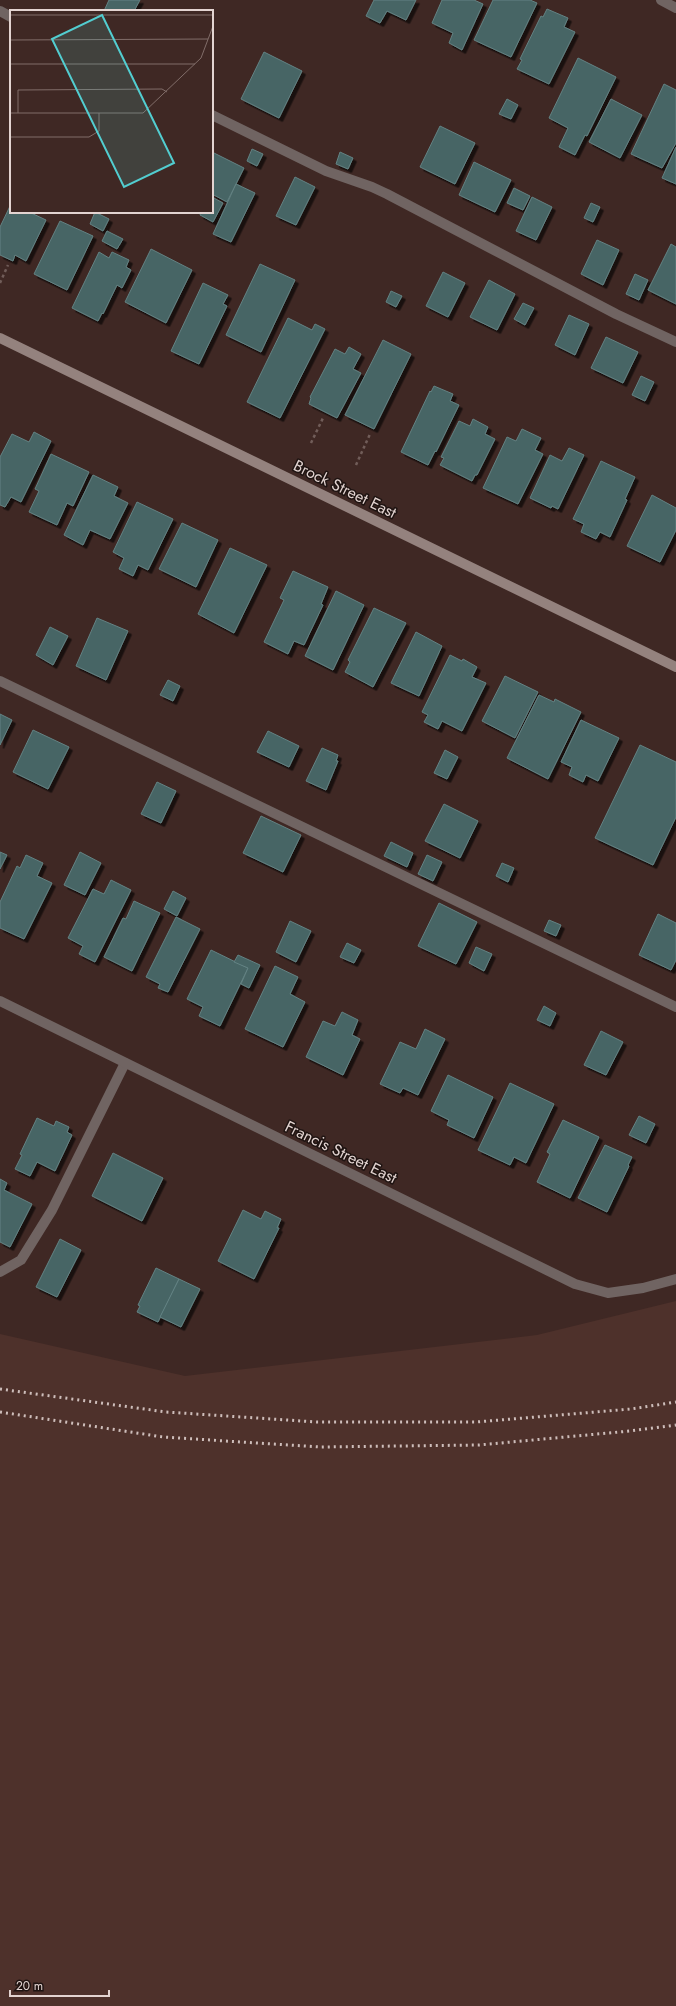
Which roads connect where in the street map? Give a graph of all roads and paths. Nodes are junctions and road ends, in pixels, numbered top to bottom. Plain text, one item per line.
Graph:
1 (661, 0) edge
2 (676, 8) edge
3 (0, 11) edge
4 (10, 16) edge
5 (213, 115) edge
6 (8, 265) dead end
7 (0, 283) edge
8 (0, 338) edge
9 (676, 342) edge
10 (323, 418) dead end
11 (370, 434) dead end
12 (311, 443) dead end
13 (356, 465) dead end
14 (676, 667) edge
15 (0, 681) edge
16 (0, 1001) edge
17 (676, 1007) edge
18 (125, 1063) junction
19 (0, 1272) edge
20 (676, 1279) edge

1 - 2 street
3 - 4 street
5 - 9 street
6 - 7 path
8 - 14 street, Brock Street East
10 - 12 path
11 - 13 path
15 - 17 street
16 - 18 street, Francis Street East
18 - 19 street
18 - 20 street, Francis Street East

